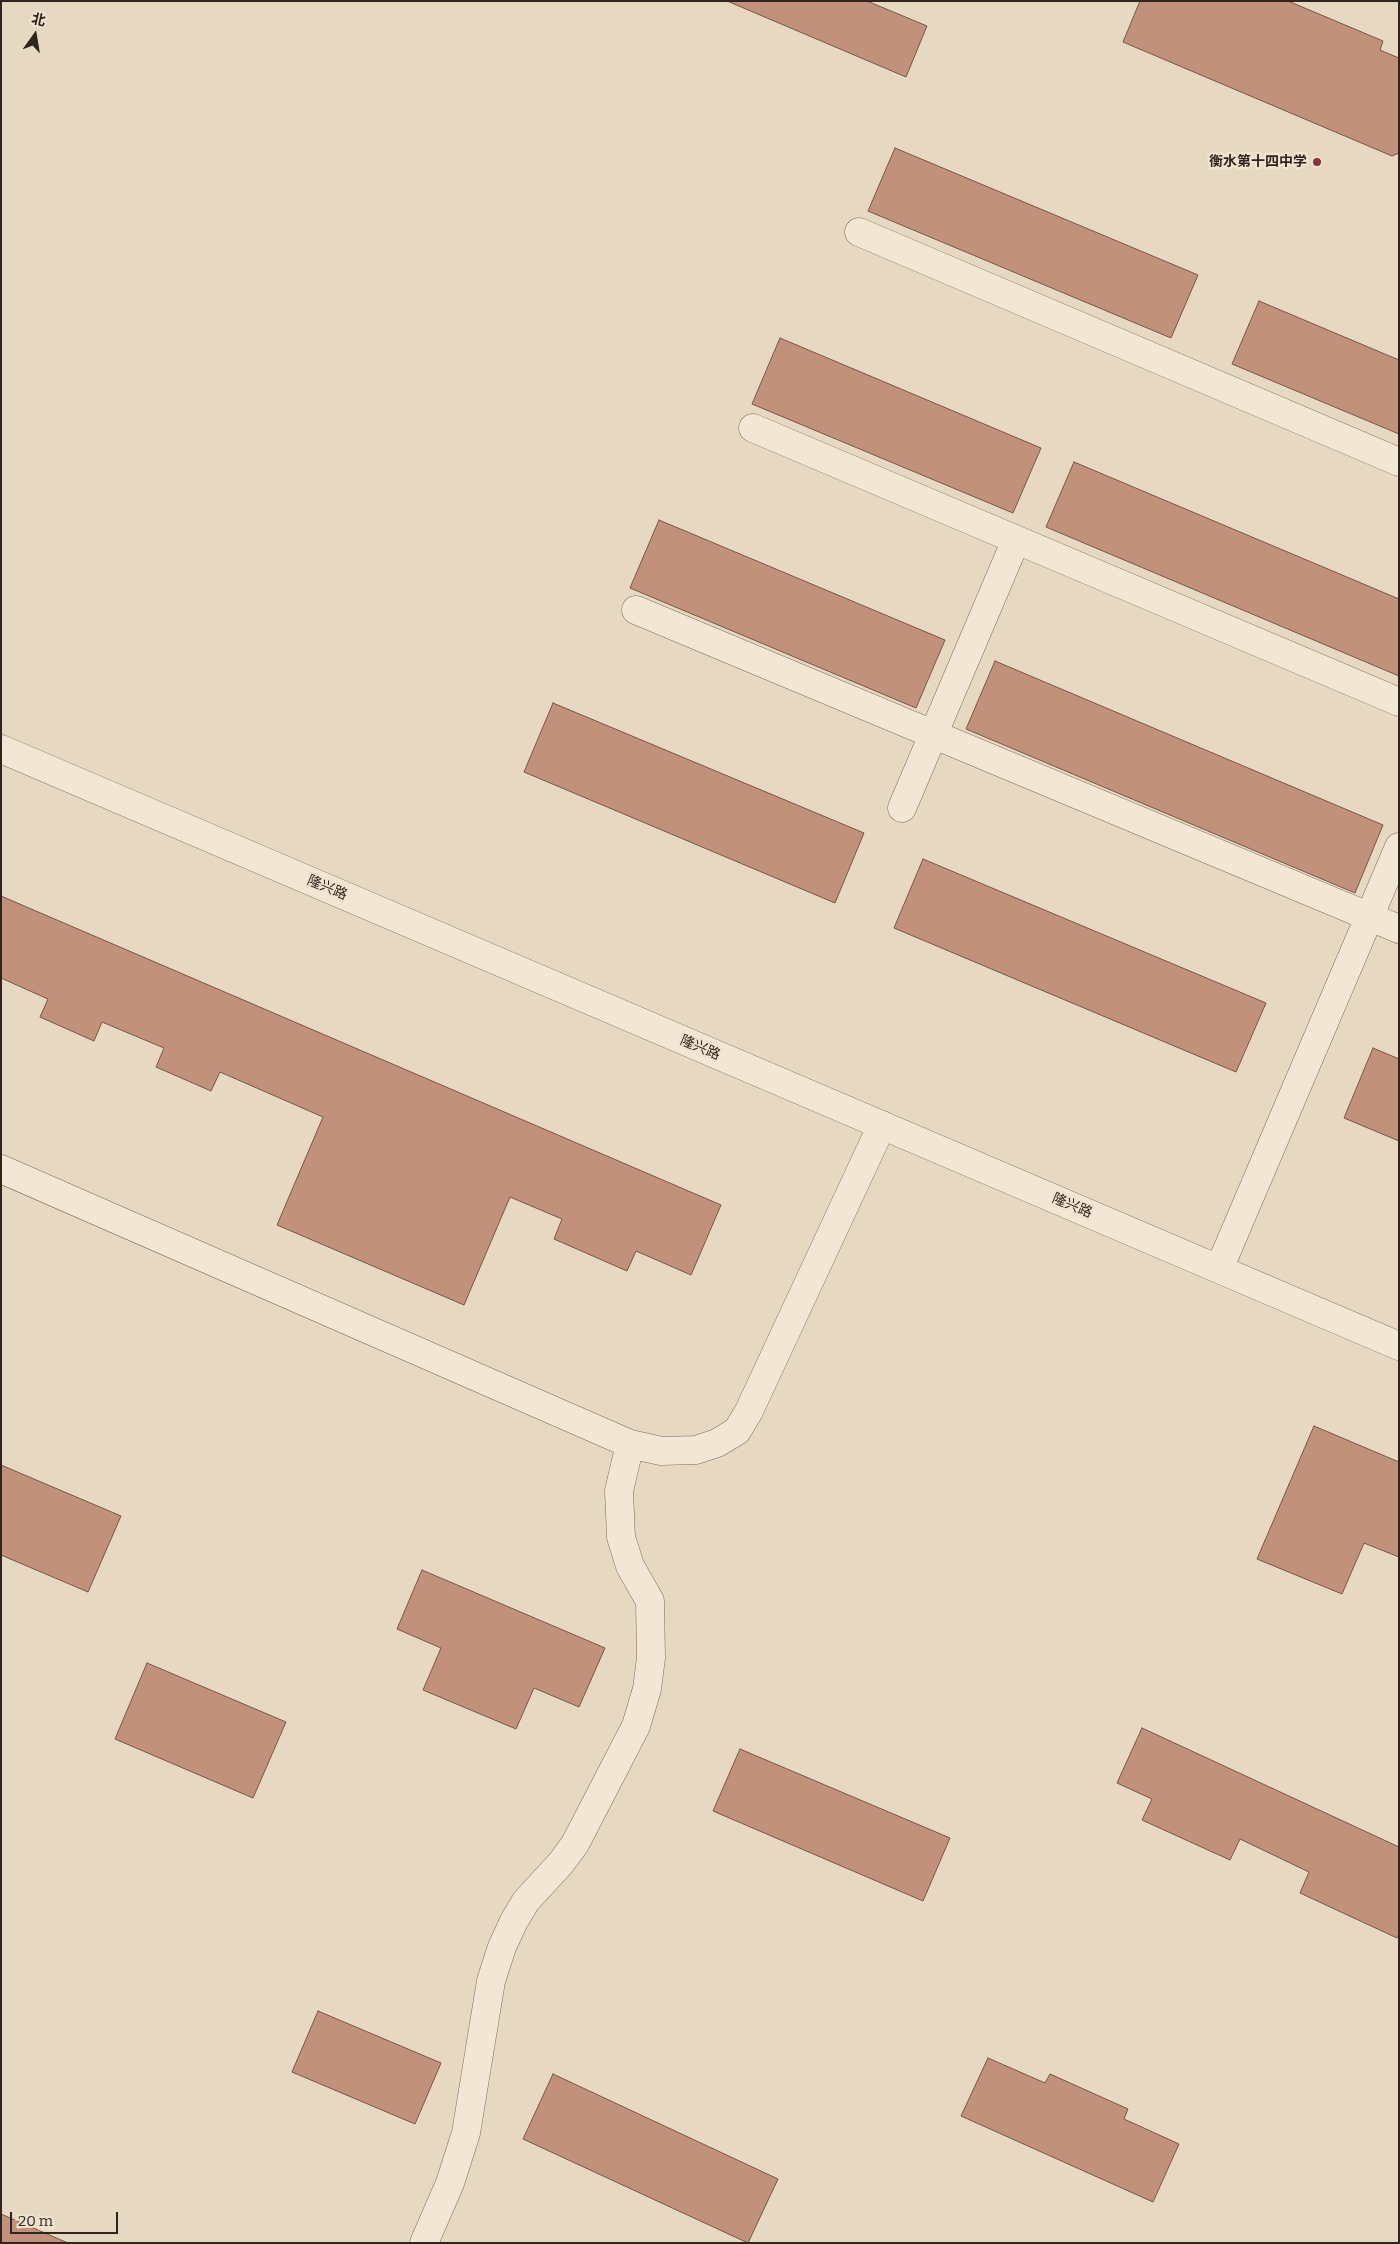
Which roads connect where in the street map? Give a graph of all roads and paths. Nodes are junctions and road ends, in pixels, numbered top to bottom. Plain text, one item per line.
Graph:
1 (858, 232) dead end
2 (753, 428) dead end
3 (1399, 462) edge
4 (1016, 540) junction
5 (636, 610) dead end
6 (1399, 702) edge
7 (934, 734) junction
8 (1, 749) edge
9 (902, 808) dead end
10 (1399, 847) edge
11 (1369, 916) junction
12 (1399, 929) edge
13 (882, 1125) junction
14 (1, 1169) edge
15 (1219, 1269) junction
16 (1399, 1346) edge
17 (630, 1444) junction
18 (424, 2243) edge

1 - 3 street
2 - 4 street
4 - 6 street
4 - 7 street
5 - 7 street
7 - 9 street
7 - 11 street
8 - 13 street, 隆兴路
10 - 11 street
11 - 12 street
11 - 15 street
13 - 15 street, 隆兴路
13 - 17 street
14 - 17 street
15 - 16 street, 隆兴路
17 - 18 street

